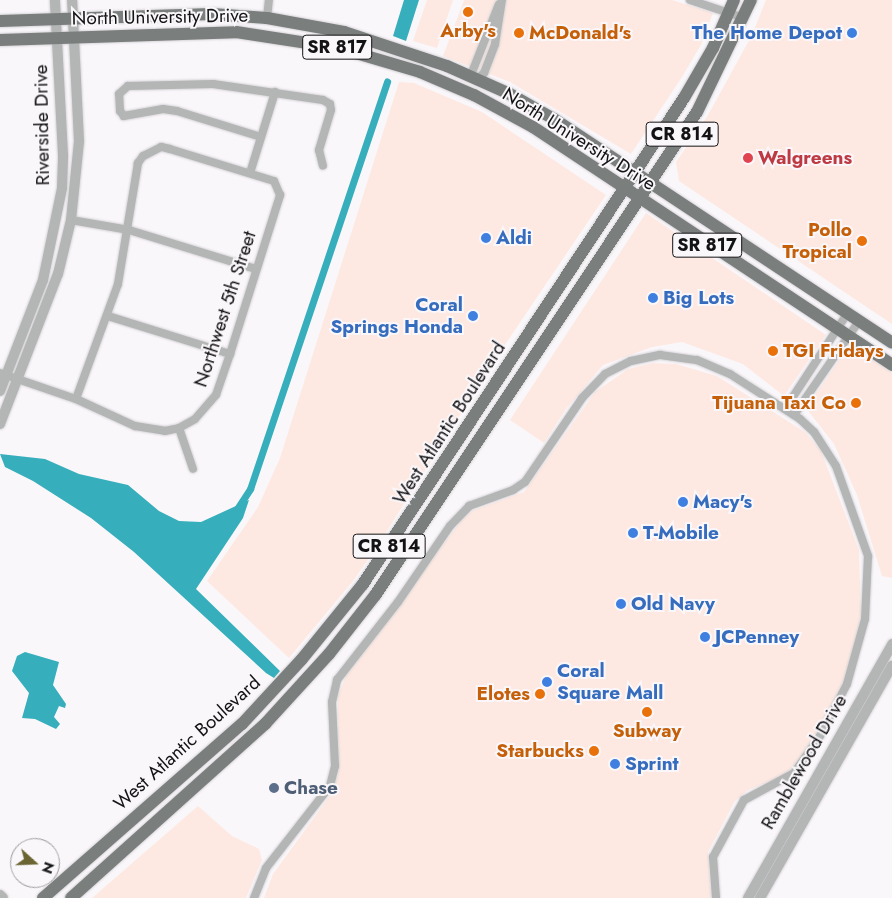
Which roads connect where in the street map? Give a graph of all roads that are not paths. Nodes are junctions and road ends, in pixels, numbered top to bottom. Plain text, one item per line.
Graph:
1 (55, 0) edge
2 (72, 0) edge
3 (269, 0) edge
4 (502, 0) edge
5 (690, 0) edge
6 (734, 0) edge
7 (751, 0) edge
8 (729, 12) junction
9 (72, 17) junction
10 (56, 18) junction
11 (266, 18) junction
12 (744, 18) junction
13 (0, 21) edge
14 (236, 32) junction
15 (58, 37) junction
16 (74, 37) junction
17 (0, 40) edge
18 (474, 77) junction
19 (447, 83) junction
20 (275, 92) junction
21 (508, 93) junction
22 (474, 95) junction
23 (262, 137) junction
24 (322, 166) dead end
25 (634, 172) junction
26 (250, 173) junction
27 (650, 182) junction
28 (623, 188) junction
29 (639, 198) junction
30 (71, 220) junction
31 (129, 230) junction
32 (256, 269) junction
33 (847, 314) junction
34 (108, 316) junction
35 (858, 321) junction
36 (843, 332) junction
37 (892, 343) edge
38 (230, 354) junction
39 (892, 364) edge
40 (3, 374) edge
41 (18, 379) junction
42 (0, 391) edge
43 (76, 399) junction
44 (785, 409) junction
45 (794, 415) junction
46 (0, 424) edge
47 (179, 428) junction
48 (193, 469) dead end
49 (892, 644) edge
50 (892, 666) edge
51 (0, 895) edge
52 (3, 898) edge
53 (43, 898) edge
54 (71, 898) edge
55 (254, 898) edge
56 (716, 898) edge
57 (748, 898) edge
58 (760, 898) edge

1 - 10 street, Riverside Drive
2 - 9 street, Riverside Drive
3 - 11 street
4 - 18 street
5 - 8 street
6 - 8 main road, West Atlantic Boulevard / CR 814
7 - 12 main road, West Atlantic Boulevard / CR 814
8 - 12 street
8 - 25 main road, West Atlantic Boulevard / CR 814
9 - 10 main road, North University Drive / SR 817
9 - 11 main road, North University Drive / SR 817
9 - 16 street, Riverside Drive
10 - 13 main road, North University Drive / SR 817
10 - 15 street, Riverside Drive
11 - 14 main road
11 - 18 main road, North University Drive / SR 817
12 - 27 main road, West Atlantic Boulevard / CR 814
14 - 16 main road, North University Drive / SR 817
14 - 19 main road, North University Drive / SR 817
15 - 16 main road, North University Drive / SR 817
15 - 17 main road, North University Drive / SR 817
15 - 40 street, Riverside Drive
16 - 30 street, Riverside Drive
18 - 19 main road
18 - 21 main road, North University Drive / SR 817
19 - 22 main road, North University Drive / SR 817
20 - 23 street
20 - 23 street
20 - 24 street
21 - 22 main road
21 - 25 main road, North University Drive / SR 817
22 - 28 main road, North University Drive / SR 817
23 - 26 street
25 - 27 main road, North University Drive / SR 817
25 - 28 main road, West Atlantic Boulevard / CR 814
26 - 31 street
26 - 32 street, Northwest 5th Street
27 - 29 main road, West Atlantic Boulevard / CR 814
27 - 33 main road, North University Drive / SR 817
28 - 29 main road, North University Drive / SR 817
28 - 53 main road, West Atlantic Boulevard / CR 814
29 - 36 main road, North University Drive / SR 817
29 - 54 main road, West Atlantic Boulevard / CR 814
30 - 31 street
30 - 41 street, Riverside Drive
31 - 32 street
31 - 34 street
32 - 38 street, Northwest 5th Street
33 - 35 main road, North University Drive / SR 817
33 - 36 street
34 - 38 street
34 - 43 street
35 - 36 street
35 - 37 main road, North University Drive / SR 817
36 - 39 main road, North University Drive / SR 817
36 - 44 street
36 - 45 street
38 - 47 street, Northwest 5th Street
40 - 41 street
40 - 42 street, Riverside Drive
41 - 43 street
41 - 46 street, Riverside Drive
43 - 47 street
44 - 45 street
44 - 55 street
45 - 56 street
47 - 48 street
49 - 57 street, Ramblewood Drive
50 - 58 street, Ramblewood Drive
51 - 52 street

